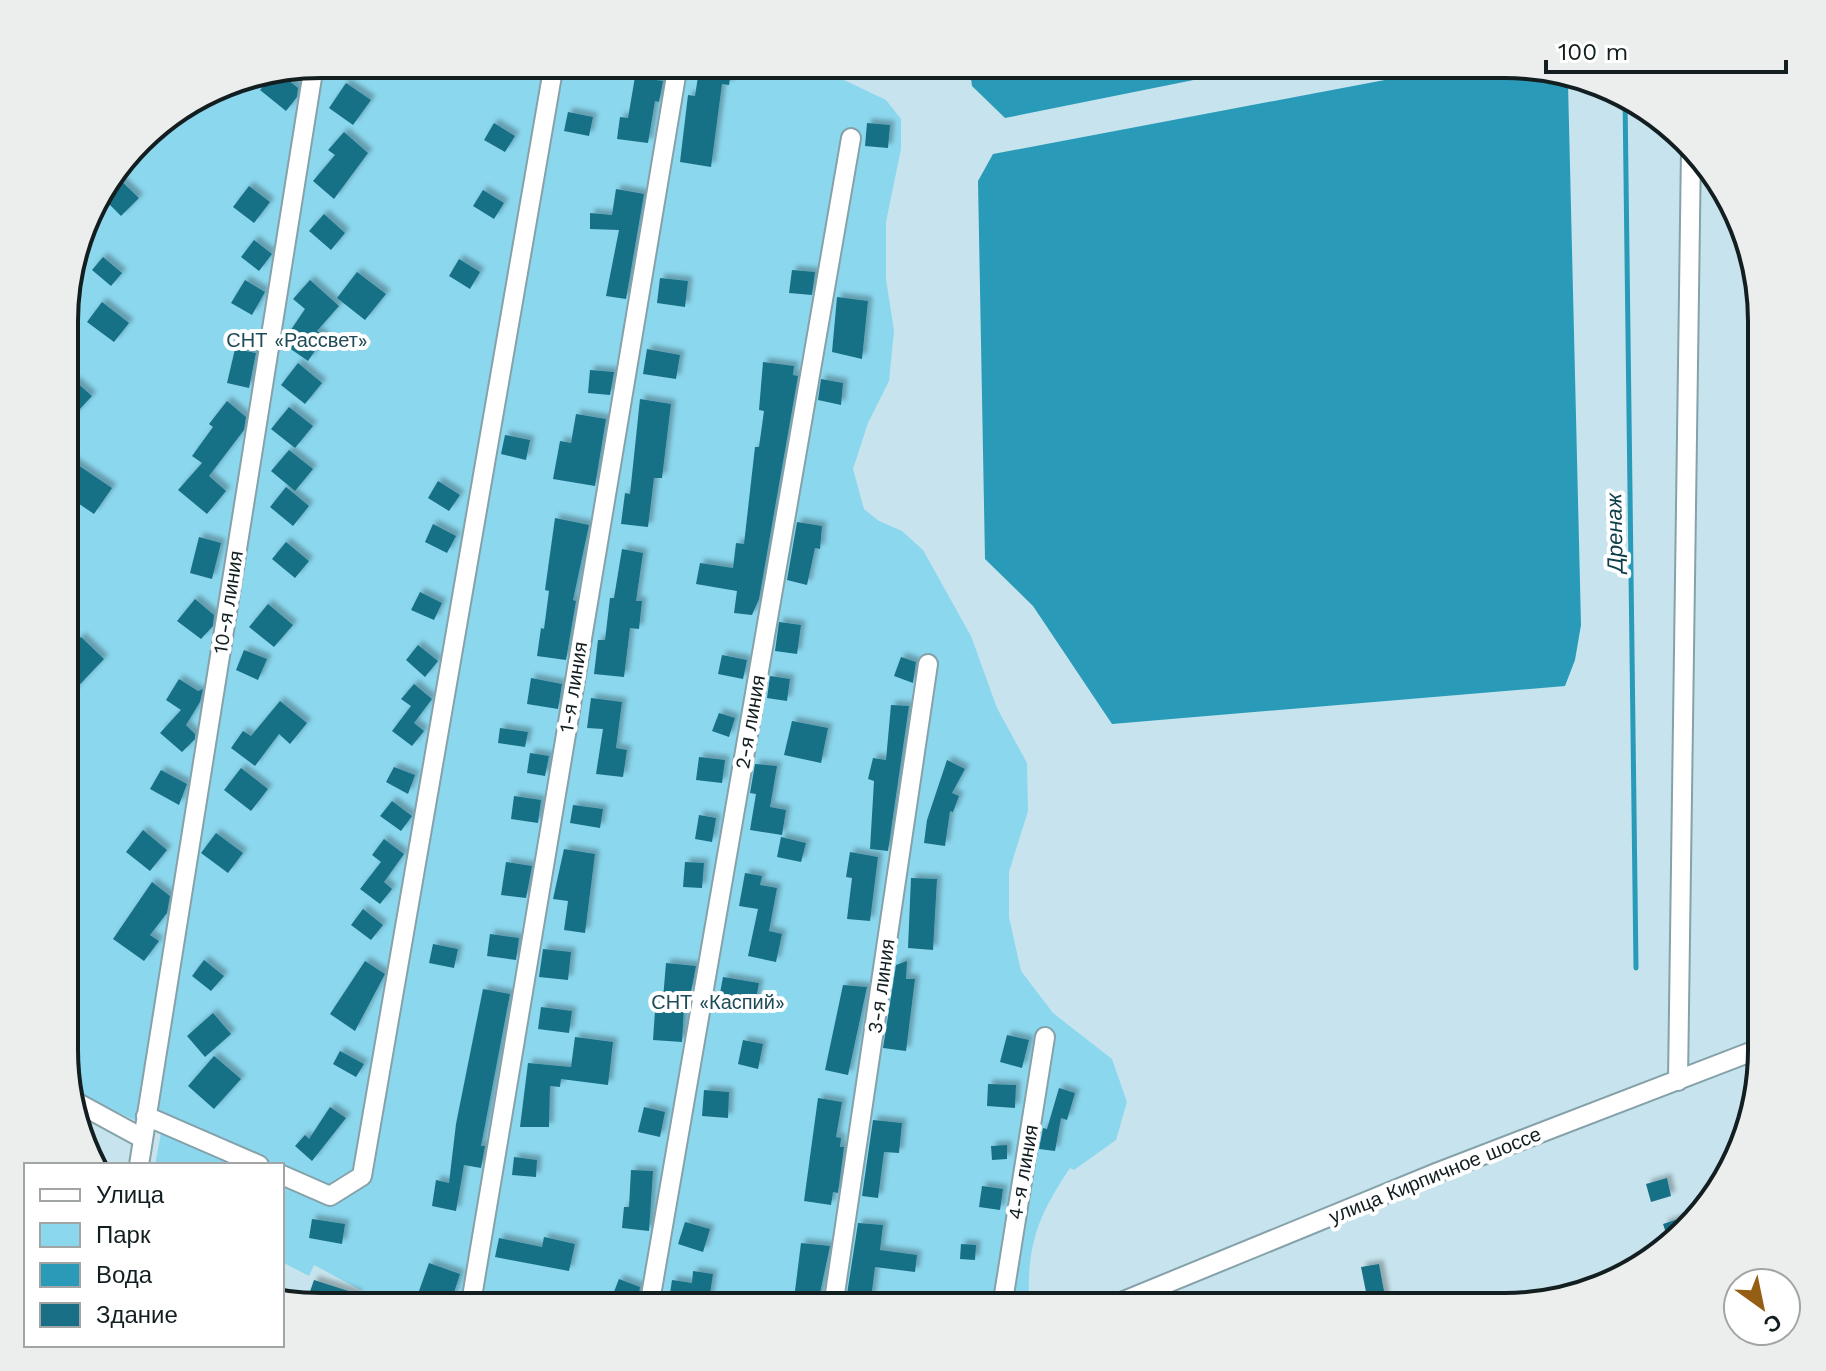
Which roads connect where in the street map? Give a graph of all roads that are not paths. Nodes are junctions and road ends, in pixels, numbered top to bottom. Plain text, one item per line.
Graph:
1 (552, 78) edge
2 (676, 78) edge
3 (312, 79) edge
4 (851, 138) dead end
5 (1691, 164) edge
6 (928, 664) dead end
7 (1045, 1037) dead end
8 (1747, 1054) edge
9 (1678, 1081) junction
10 (85, 1107) edge
11 (146, 1116) junction
12 (142, 1138) junction
13 (139, 1163) edge
14 (254, 1163) edge
15 (284, 1176) edge
16 (473, 1292) edge
17 (652, 1292) edge
18 (835, 1292) edge
19 (1004, 1293) edge
20 (1144, 1293) edge

1 - 15 street
2 - 16 street, 1-я линия
3 - 11 street, 10-я линия
4 - 17 street, 2-я линия
5 - 9 street
6 - 18 street, 3-я линия
7 - 19 street, 4-я линия
8 - 9 street, улица Кирпичное шоссе
9 - 20 street, улица Кирпичное шоссе
10 - 12 street
11 - 12 street, 10-я линия
11 - 14 street
12 - 13 street, 10-я линия

